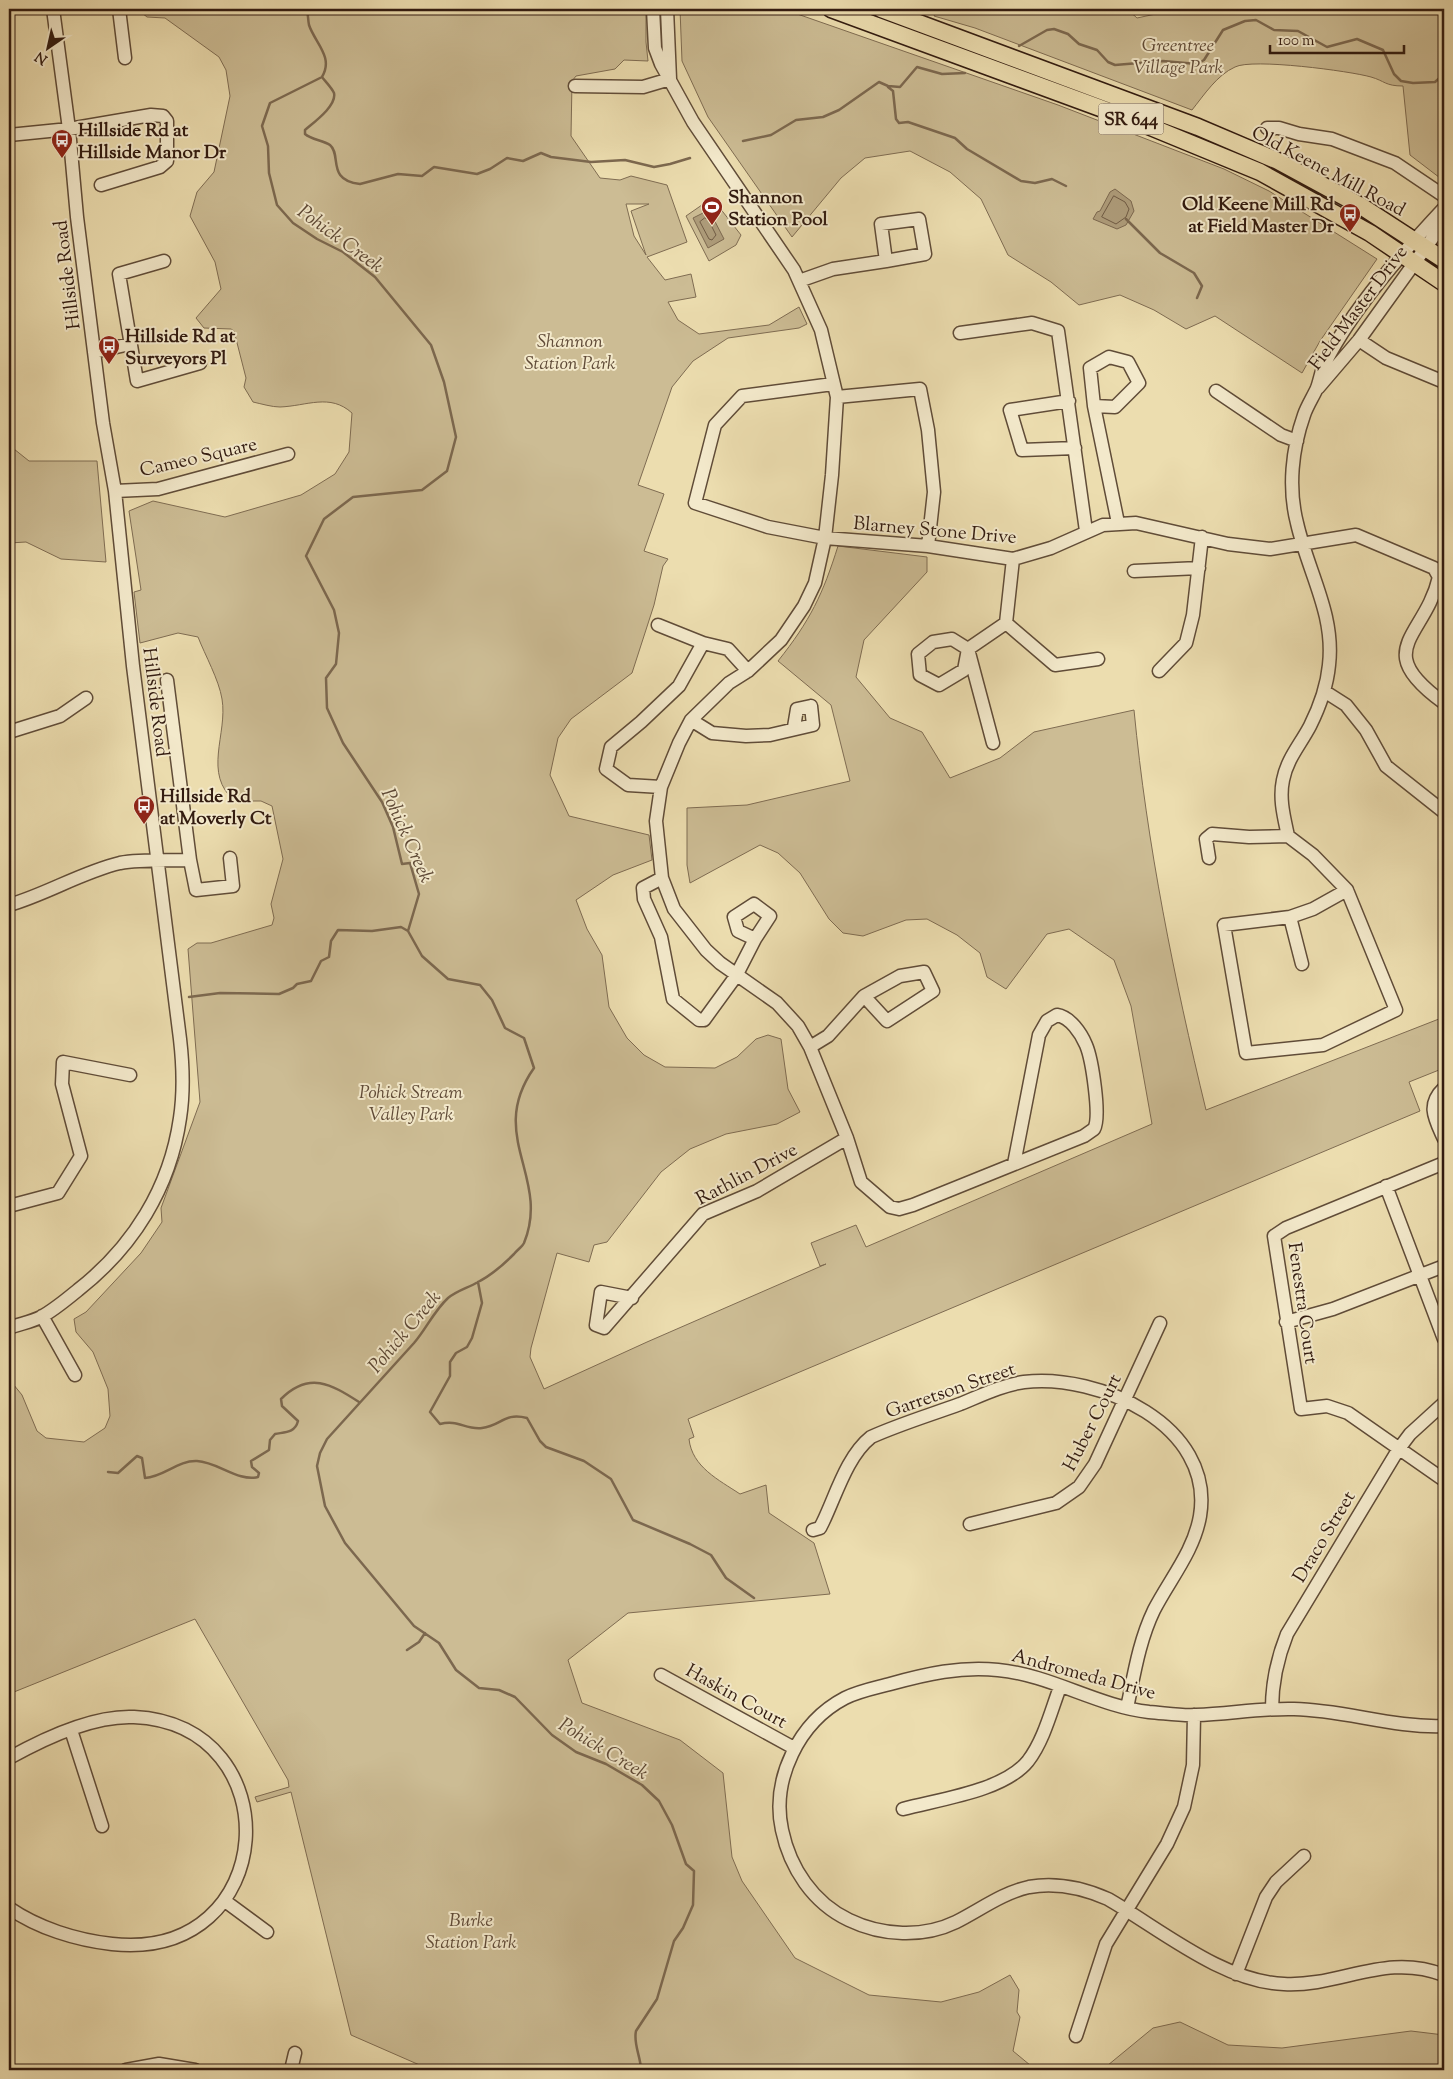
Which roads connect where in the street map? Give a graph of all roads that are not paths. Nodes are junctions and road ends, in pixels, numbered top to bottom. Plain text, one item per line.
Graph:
1 (53, 9) edge
2 (120, 9) edge
3 (653, 9) edge
4 (668, 9) edge
5 (831, 9) edge
6 (881, 9) edge
7 (124, 58) dead end
8 (670, 79) junction
9 (575, 86) dead end
10 (1267, 128) dead end
11 (69, 129) junction
12 (9, 135) edge
13 (100, 185) dead end
14 (1444, 196) edge
15 (1444, 208) edge
16 (1444, 222) edge
17 (1421, 244) junction
18 (1409, 258) junction
19 (1444, 260) edge
20 (164, 261) dead end
21 (886, 261) dead end
22 (799, 281) junction
23 (1444, 283) edge
24 (960, 333) dead end
25 (1359, 340) junction
26 (130, 344) junction
27 (94, 352) junction
28 (200, 363) dead end
29 (1444, 382) edge
30 (833, 384) junction
31 (1316, 389) junction
32 (1216, 391) dead end
33 (837, 398) junction
34 (1069, 401) junction
35 (1094, 406) junction
36 (1297, 441) junction
37 (1074, 448) junction
38 (288, 454) dead end
39 (115, 491) junction
40 (1118, 523) junction
41 (1086, 531) junction
42 (1202, 537) junction
43 (825, 538) junction
44 (1302, 542) junction
45 (928, 546) junction
46 (1013, 559) junction
47 (1199, 568) junction
48 (1134, 571) dead end
49 (1006, 623) junction
50 (658, 625) dead end
51 (703, 643) junction
52 (1098, 659) dead end
53 (748, 671) junction
54 (1159, 671) dead end
55 (167, 680) dead end
56 (1324, 691) junction
57 (86, 698) dead end
58 (1444, 703) edge
59 (691, 720) junction
60 (794, 727) dead end
61 (9, 732) edge
62 (993, 743) dead end
63 (661, 787) junction
64 (1444, 812) edge
65 (1288, 836) junction
66 (230, 858) dead end
67 (1209, 858) dead end
68 (190, 860) junction
69 (158, 861) junction
70 (662, 878) junction
71 (1346, 890) junction
72 (9, 905) edge
73 (1290, 917) junction
74 (754, 939) dead end
75 (1302, 964) dead end
76 (736, 976) junction
77 (864, 996) junction
78 (810, 1047) junction
79 (130, 1075) dead end
80 (1444, 1088) edge
81 (847, 1138) junction
82 (1444, 1139) edge
83 (1444, 1163) edge
84 (1014, 1164) junction
85 (1386, 1186) junction
86 (9, 1206) edge
87 (1444, 1266) edge
88 (1419, 1274) junction
89 (632, 1298) dead end
90 (42, 1316) junction
91 (1286, 1322) junction
92 (1160, 1323) dead end
93 (9, 1328) edge
94 (1444, 1339) edge
95 (75, 1375) dead end
96 (1124, 1401) junction
97 (1444, 1403) edge
98 (1398, 1450) junction
99 (1444, 1480) edge
100 (970, 1524) dead end
101 (813, 1530) dead end
102 (661, 1675) dead end
103 (1060, 1687) junction
104 (1127, 1708) junction
105 (1272, 1709) junction
106 (1194, 1715) junction
107 (1444, 1726) edge
108 (71, 1730) junction
109 (794, 1748) junction
110 (9, 1758) edge
111 (903, 1809) dead end
112 (102, 1826) dead end
113 (1304, 1856) dead end
114 (225, 1900) junction
115 (9, 1908) edge
116 (1126, 1909) junction
117 (267, 1932) dead end
118 (1236, 1974) junction
119 (1444, 1975) edge
120 (1076, 2036) dead end
121 (295, 2052) dead end
122 (126, 2070) edge
123 (195, 2070) edge
124 (291, 2070) edge

1 - 11 street, Hillside Road
2 - 7 street
3 - 8 street
4 - 8 street
5 - 18 main road, Old Keene Mill Road / SR 644
6 - 17 main road, Old Keene Mill Road / SR 644
8 - 9 street
8 - 22 street
10 - 14 street
11 - 12 street
11 - 13 street
11 - 27 street, Hillside Road
15 - 17 street, Field Master Drive
16 - 17 street, Field Master Drive
17 - 18 street, Field Master Drive
17 - 19 main road, Old Keene Mill Road / SR 644
18 - 23 main road, Old Keene Mill Road / SR 644
18 - 25 street, Field Master Drive
18 - 31 street, Field Master Drive
20 - 26 street
21 - 22 street
22 - 30 street
24 - 34 street
25 - 29 street
25 - 31 street, Field Master Drive
26 - 27 street
26 - 28 street
27 - 39 street, Hillside Road
30 - 33 street
30 - 43 street, Blarney Stone Drive
31 - 36 street, Field Master Drive
32 - 36 street
33 - 43 street
33 - 45 street
34 - 37 street
34 - 37 street
35 - 35 street
35 - 40 street
36 - 44 street, Field Master Drive
37 - 41 street
38 - 39 street, Cameo Square
39 - 69 street, Hillside Road
40 - 41 street, Blarney Stone Drive
40 - 42 street, Blarney Stone Drive
41 - 46 street, Blarney Stone Drive
42 - 44 street, Blarney Stone Drive
42 - 47 street
43 - 45 street, Blarney Stone Drive
43 - 53 street
44 - 56 street, Field Master Drive
44 - 58 street, Blarney Stone Drive
45 - 46 street, Blarney Stone Drive
46 - 49 street
47 - 48 street
47 - 54 street
49 - 52 street
49 - 62 street
50 - 51 street
51 - 53 street
51 - 63 street
53 - 59 street
55 - 68 street
56 - 64 street
56 - 65 street, Field Master Drive
57 - 61 street
59 - 60 street
59 - 63 street
63 - 70 street
65 - 67 street
65 - 71 street
66 - 68 street
68 - 69 street
69 - 72 street
69 - 90 street, Hillside Road
70 - 76 street
70 - 76 street
71 - 73 street
71 - 73 street
73 - 75 street
74 - 76 street
76 - 78 street
77 - 77 street
77 - 78 street
78 - 81 street
79 - 86 street
80 - 82 street
81 - 84 street
81 - 89 street, Rathlin Drive
83 - 85 street, Fenestra Court
84 - 84 street
85 - 88 street
85 - 91 street, Fenestra Court
87 - 88 street
88 - 91 street
88 - 94 street
90 - 93 street, Hillside Road
90 - 95 street
91 - 98 street, Fenestra Court
92 - 96 street, Huber Court
96 - 100 street, Huber Court
96 - 101 street, Garretson Street
96 - 104 street, Garretson Street
97 - 98 street, Draco Street
98 - 99 street
98 - 105 street, Draco Street
102 - 109 street, Haskin Court
103 - 104 street, Andromeda Drive
103 - 109 street, Andromeda Drive
103 - 111 street
104 - 106 street, Andromeda Drive
105 - 106 street, Andromeda Drive
105 - 107 street, Andromeda Drive
106 - 116 street
108 - 110 street
108 - 112 street
108 - 114 street
109 - 116 street, Andromeda Drive
113 - 118 street
114 - 115 street
114 - 117 street
116 - 118 street, Andromeda Drive
116 - 120 street
118 - 119 street, Andromeda Drive
121 - 124 street
122 - 123 street

